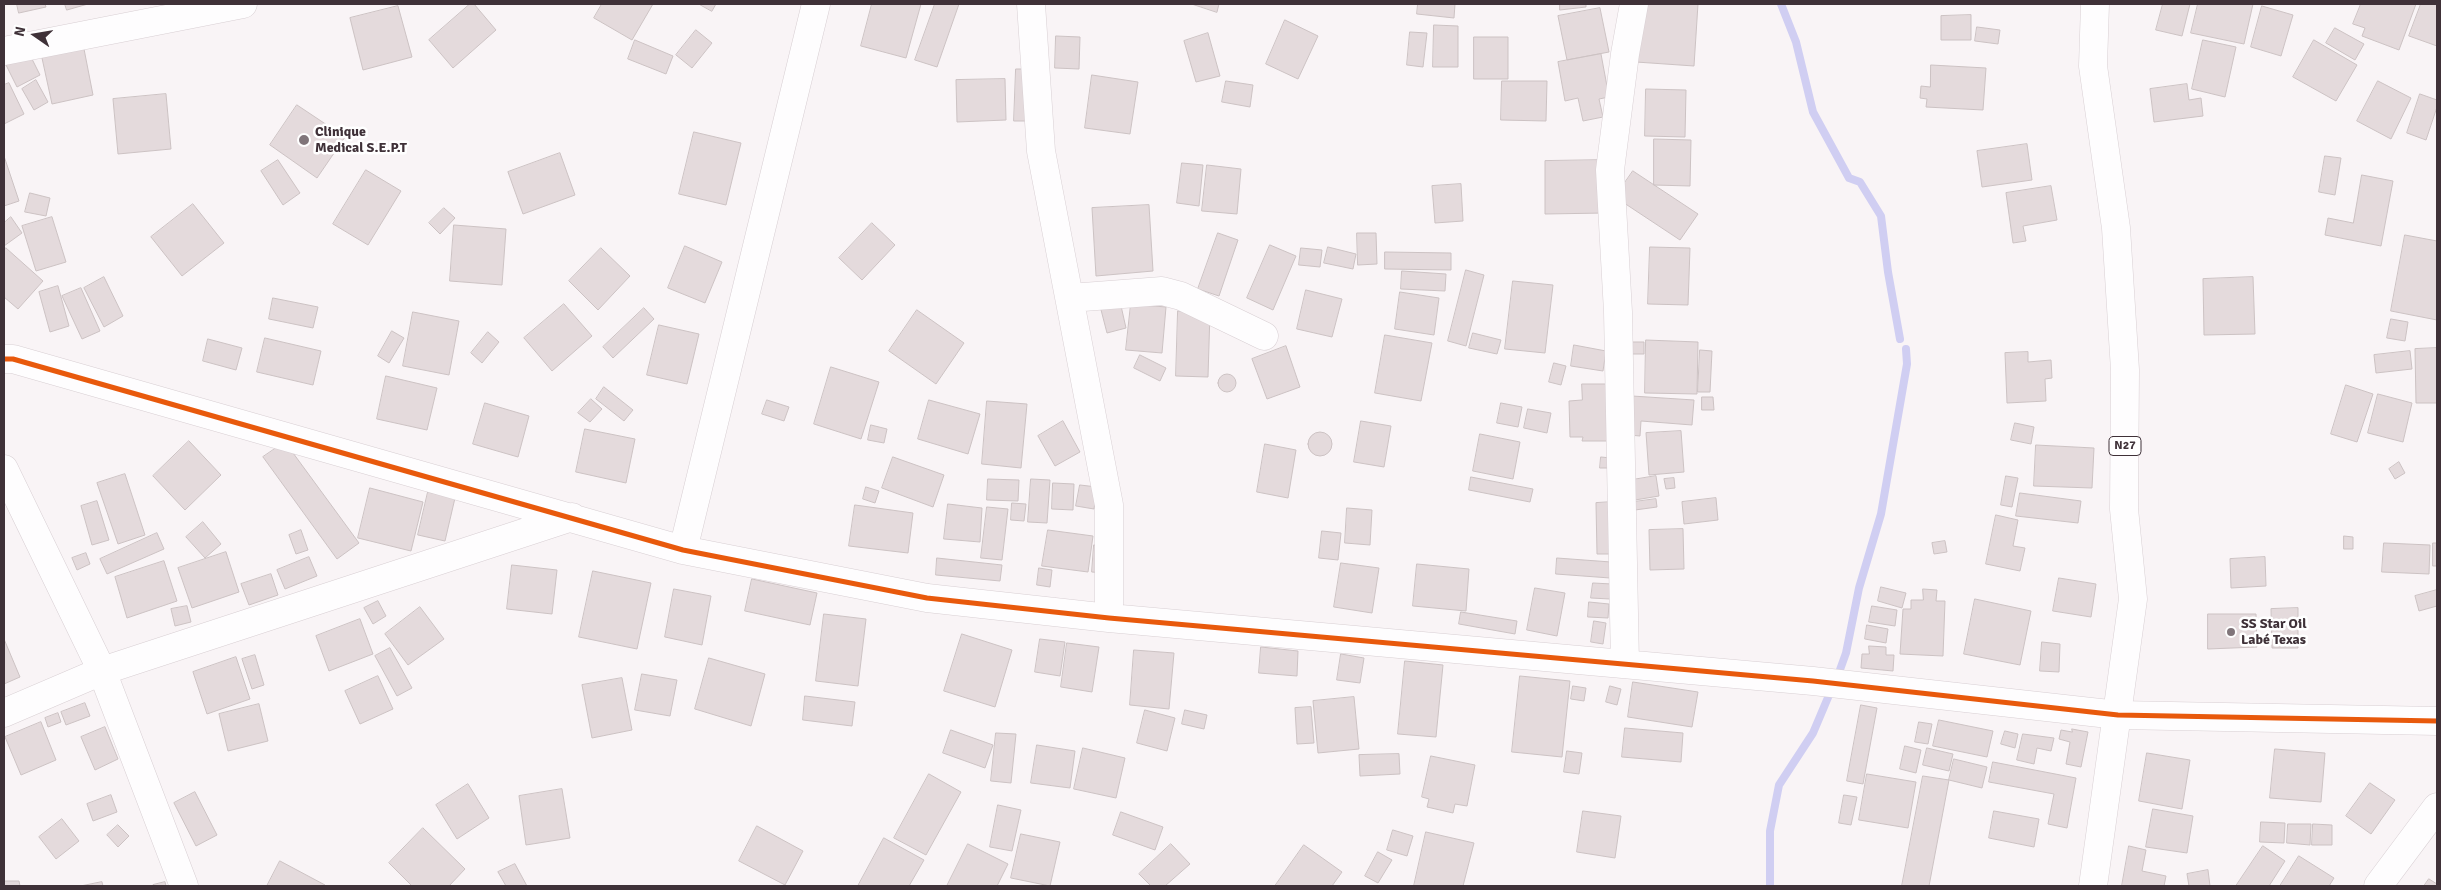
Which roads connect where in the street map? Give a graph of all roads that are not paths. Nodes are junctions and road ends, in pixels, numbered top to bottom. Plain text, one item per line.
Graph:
1 (243, 4) edge
2 (816, 4) edge
3 (1634, 4) edge
4 (2095, 4) edge
5 (1029, 6) edge
6 (4, 51) edge
7 (1070, 298) junction
8 (1264, 336) dead end
9 (4, 359) edge
10 (4, 469) edge
11 (572, 517) junction
12 (683, 550) junction
13 (1109, 618) junction
14 (1625, 664) junction
15 (102, 670) junction
16 (4, 713) edge
17 (2118, 715) junction
18 (2437, 721) edge
19 (2437, 807) edge
20 (184, 886) edge
21 (2093, 886) edge
22 (2378, 886) edge

1 - 6 street
2 - 12 street
3 - 14 street
4 - 17 street, N27
5 - 7 street
7 - 8 street
7 - 13 street
9 - 11 street
10 - 15 street
11 - 12 street
11 - 15 street
12 - 13 street
13 - 14 street
14 - 17 street
15 - 16 street
15 - 20 street
17 - 18 street
17 - 21 street, N27
19 - 22 street

